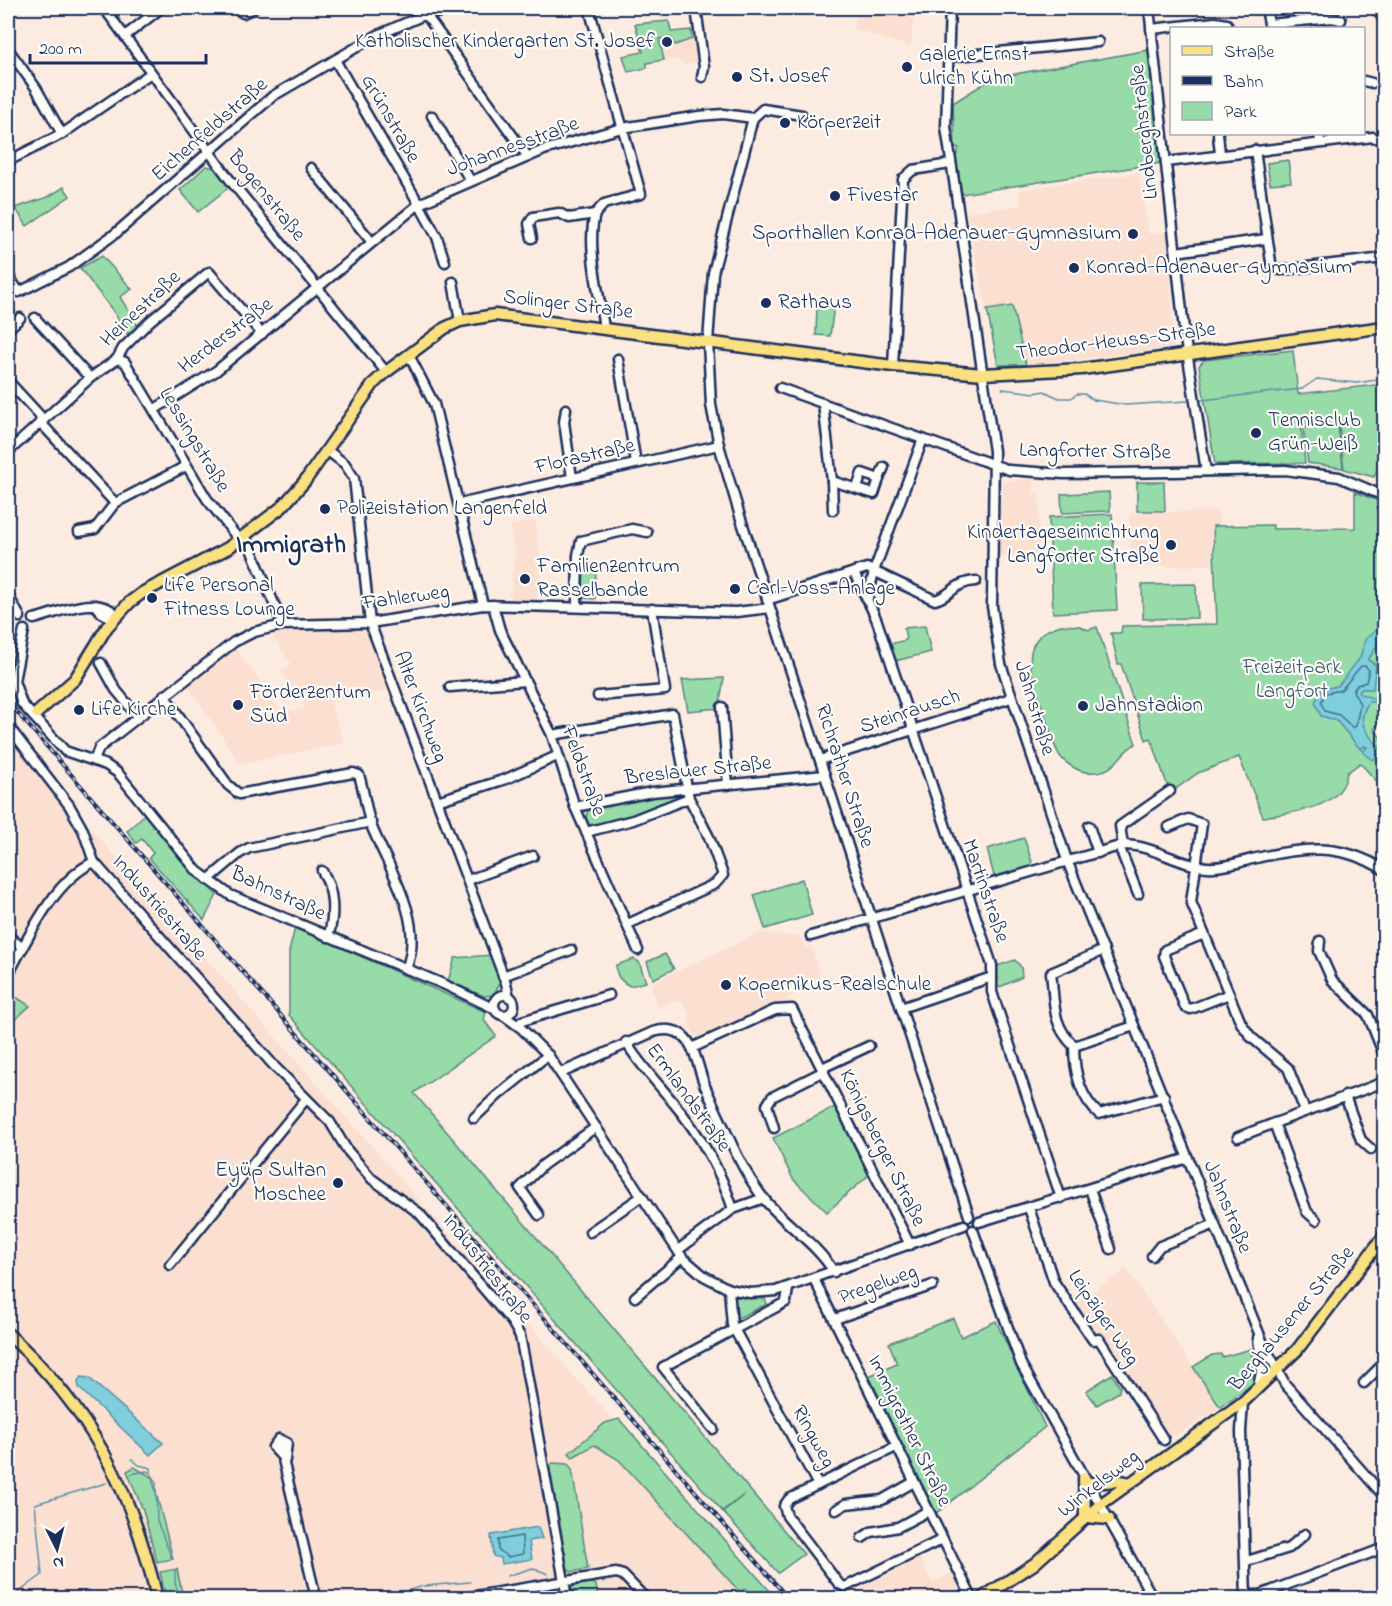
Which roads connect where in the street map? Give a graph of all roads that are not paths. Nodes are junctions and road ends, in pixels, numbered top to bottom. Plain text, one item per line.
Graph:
1 (104, 8) edge
2 (161, 8) edge
3 (235, 8) edge
4 (254, 8) edge
5 (470, 8) edge
6 (589, 8) edge
7 (696, 8) edge
8 (950, 8) edge
9 (1149, 8) edge
10 (1266, 8) edge
11 (1375, 8) edge
12 (424, 11) edge
13 (1384, 19) edge
14 (1341, 20) dead end
15 (1227, 24) dead end
16 (1151, 29) junction
17 (125, 36) junction
18 (1098, 42) dead end
19 (8, 49) edge
20 (948, 57) junction
21 (335, 60) junction
22 (151, 72) junction
23 (702, 77) dead end
24 (802, 115) dead end
25 (432, 116) dead end
26 (753, 118) junction
27 (622, 128) junction
28 (62, 134) junction
29 (1218, 135) edge
30 (1320, 138) edge
31 (1384, 141) edge
32 (1256, 150) junction
33 (210, 154) junction
34 (1220, 154) junction
35 (528, 157) junction
36 (8, 161) edge
37 (1166, 162) junction
38 (950, 164) junction
39 (311, 168) dead end
40 (470, 180) junction
41 (419, 204) junction
42 (595, 214) junction
43 (532, 238) dead end
44 (1266, 239) junction
45 (371, 241) junction
46 (1176, 252) junction
47 (1384, 258) edge
48 (445, 262) dead end
49 (8, 274) edge
50 (453, 282) dead end
51 (316, 287) junction
52 (20, 318) dead end
53 (34, 318) dead end
54 (460, 321) junction
55 (1384, 327) edge
56 (56, 328) dead end
57 (8, 329) edge
58 (604, 329) junction
59 (262, 334) junction
60 (55, 340) junction
61 (708, 342) junction
62 (1187, 354) junction
63 (409, 355) junction
64 (117, 359) junction
65 (618, 359) dead end
66 (892, 366) junction
67 (386, 372) junction
68 (983, 374) junction
69 (90, 378) junction
70 (8, 381) edge
71 (780, 388) dead end
72 (823, 403) junction
73 (154, 409) junction
74 (566, 409) dead end
75 (41, 421) junction
76 (923, 439) junction
77 (719, 445) junction
78 (328, 451) junction
79 (8, 452) edge
80 (636, 464) junction
81 (995, 464) junction
82 (186, 466) junction
83 (884, 467) dead end
84 (1206, 471) junction
85 (572, 478) junction
86 (879, 479) junction
87 (832, 480) junction
88 (857, 488) junction
89 (1384, 495) edge
90 (115, 503) junction
91 (459, 504) junction
92 (833, 510) dead end
93 (79, 532) dead end
94 (647, 532) dead end
95 (243, 539) junction
96 (874, 570) junction
97 (854, 572) junction
98 (976, 581) dead end
99 (8, 596) edge
100 (868, 598) junction
101 (768, 604) junction
102 (483, 605) junction
103 (493, 605) junction
104 (577, 606) junction
105 (652, 609) junction
106 (20, 617) junction
107 (115, 617) junction
108 (34, 620) junction
109 (370, 623) junction
110 (283, 625) junction
111 (24, 630) junction
112 (101, 663) dead end
113 (525, 681) junction
114 (450, 687) dead end
115 (164, 695) junction
116 (598, 696) dead end
117 (1011, 698) junction
118 (722, 707) dead end
119 (37, 712) tunnel mouth
120 (138, 717) junction
121 (8, 726) edge
122 (911, 730) junction
123 (552, 735) junction
124 (557, 756) junction
125 (820, 760) junction
126 (94, 761) junction
127 (825, 775) junction
128 (728, 785) junction
129 (1170, 791) dead end
130 (688, 794) junction
131 (437, 801) junction
132 (575, 807) junction
133 (371, 822) junction
134 (1089, 826) dead end
135 (1169, 827) dead end
136 (586, 832) junction
137 (1121, 846) junction
138 (1098, 853) junction
139 (533, 856) dead end
140 (94, 862) junction
141 (1068, 863) junction
142 (1195, 866) junction
143 (1384, 870) edge
144 (322, 871) dead end
145 (208, 880) junction
146 (468, 880) junction
147 (966, 892) junction
148 (1138, 894) dead end
149 (871, 919) junction
150 (628, 924) junction
151 (1204, 934) junction
152 (8, 936) edge
153 (811, 936) dead end
154 (328, 937) junction
155 (1320, 941) dead end
156 (23, 948) junction
157 (571, 950) dead end
158 (638, 950) dead end
159 (1104, 950) junction
160 (406, 969) junction
161 (8, 975) edge
162 (503, 976) junction
163 (992, 977) junction
164 (1229, 994) junction
165 (609, 995) dead end
166 (501, 997) junction
167 (472, 998) junction
168 (901, 1008) junction
169 (495, 1010) junction
170 (512, 1011) junction
171 (503, 1015) junction
172 (518, 1025) junction
173 (1134, 1026) junction
174 (626, 1042) junction
175 (869, 1046) dead end
176 (1074, 1046) junction
177 (694, 1047) junction
178 (548, 1055) junction
179 (1384, 1055) edge
180 (823, 1069) junction
181 (561, 1073) junction
182 (1384, 1082) edge
183 (1164, 1096) junction
184 (1345, 1096) junction
185 (306, 1099) junction
186 (1305, 1111) junction
187 (474, 1118) dead end
188 (1274, 1123) junction
189 (596, 1127) junction
190 (774, 1128) dead end
191 (1238, 1137) dead end
192 (1371, 1149) dead end
193 (1188, 1158) junction
194 (1090, 1189) junction
195 (642, 1196) junction
196 (764, 1198) junction
197 (1061, 1198) junction
198 (1029, 1208) junction
199 (733, 1209) junction
200 (539, 1215) dead end
201 (969, 1216) junction
202 (1316, 1220) dead end
203 (1215, 1224) junction
204 (964, 1225) junction
205 (976, 1226) junction
206 (590, 1232) dead end
207 (1384, 1236) edge
208 (910, 1245) junction
209 (1111, 1249) dead end
210 (680, 1253) junction
211 (1152, 1256) dead end
212 (170, 1265) dead end
213 (834, 1272) junction
214 (814, 1279) junction
215 (933, 1285) dead end
216 (729, 1289) junction
217 (788, 1289) junction
218 (635, 1296) dead end
219 (835, 1320) junction
220 (734, 1330) junction
221 (1258, 1331) junction
222 (8, 1334) edge
223 (1384, 1363) edge
224 (1277, 1370) junction
225 (1364, 1383) dead end
226 (1257, 1388) junction
227 (1243, 1402) junction
228 (1227, 1413) junction
229 (713, 1429) dead end
230 (1241, 1431) junction
231 (1164, 1440) dead end
232 (280, 1447) dead end
233 (896, 1447) junction
234 (1085, 1480) junction
235 (914, 1482) junction
236 (1130, 1483) junction
237 (818, 1485) junction
238 (1384, 1496) edge
239 (1101, 1504) junction
240 (836, 1510) dead end
241 (928, 1511) junction
242 (1085, 1517) junction
243 (1109, 1519) junction
244 (1305, 1534) dead end
245 (862, 1538) dead end
246 (943, 1539) junction
247 (1384, 1548) edge
248 (1246, 1561) junction
249 (564, 1581) junction
250 (1246, 1597) edge
251 (157, 1599) edge
252 (316, 1599) edge
253 (463, 1599) edge
254 (567, 1599) edge
255 (645, 1599) edge
256 (972, 1599) edge
257 (982, 1599) edge
258 (1153, 1599) edge

1 - 17 street, Bogenstraße
2 - 17 street
3 - 4 street
5 - 12 street, Eichenfeldstraße
6 - 27 street
7 - 23 street
8 - 20 street, Jahnstraße
9 - 16 street, Lindberghstraße
10 - 14 street
11 - 13 street
12 - 21 street, Eichenfeldstraße
12 - 35 street
15 - 16 street
16 - 37 street, Lindberghstraße
17 - 22 street, Bogenstraße
18 - 20 street
19 - 28 street
20 - 38 street, Jahnstraße
21 - 33 street, Eichenfeldstraße
21 - 41 street, Grünstraße
22 - 28 street
22 - 33 street, Bogenstraße
24 - 26 street
25 - 40 street
26 - 27 street, Johannesstraße
26 - 61 street
27 - 35 street, Johannesstraße
27 - 42 street
28 - 36 street
29 - 34 street
30 - 31 street
30 - 32 street
32 - 34 street
32 - 44 street
33 - 49 street, Eichenfeldstraße
33 - 51 street, Bogenstraße
34 - 37 street
35 - 40 street, Johannesstraße
37 - 46 street, Lindberghstraße
38 - 66 street
38 - 68 street, Jahnstraße
39 - 45 street
40 - 41 street, Johannesstraße
41 - 45 street, Johannesstraße
41 - 48 street, Grünstraße
42 - 43 street
42 - 58 street
44 - 46 street
44 - 47 street
45 - 51 street, Johannesstraße
46 - 62 street, Lindberghstraße
50 - 54 street
51 - 59 street, Herderstraße
51 - 67 street, Bogenstraße
52 - 57 street
53 - 60 street
54 - 58 main road, Solinger Straße
54 - 63 main road, Solinger Straße
55 - 62 main road, Theodor-Heuss-Straße
56 - 60 street
58 - 61 main road, Solinger Straße
59 - 64 street, Heinestraße
59 - 73 street, Herderstraße
60 - 69 street
61 - 66 main road, Theodor-Heuss-Straße
61 - 77 street, Richrather Straße
62 - 68 main road, Theodor-Heuss-Straße
62 - 84 street, Lindberghstraße
63 - 67 main road, Solinger Straße
63 - 91 street
64 - 69 street, Heinestraße
64 - 73 street, Lessingstraße
65 - 80 street
66 - 68 main road, Theodor-Heuss-Straße
67 - 78 main road, Solinger Straße
68 - 81 street, Jahnstraße
69 - 75 street, Heinestraße
70 - 75 street
71 - 72 street, Langforter Straße
72 - 76 street, Langforter Straße
72 - 87 street
73 - 82 street, Lessingstraße
74 - 85 street
75 - 79 street, Heinestraße
75 - 90 street
76 - 81 street, Langforter Straße
76 - 96 street
77 - 80 street, Florastraße
77 - 101 street, Richrather Straße
78 - 95 main road, Solinger Straße
78 - 109 street, Alter Kirchweg
80 - 85 street, Florastraße
81 - 84 street, Langforter Straße
81 - 117 street, Jahnstraße
82 - 90 street
82 - 95 street, Lessingstraße
83 - 86 street
84 - 89 street, Langforter Straße
85 - 91 street, Florastraße
86 - 88 street
86 - 88 street
87 - 88 street
87 - 92 street
90 - 93 street
91 - 102 street
94 - 104 street
95 - 107 main road, Solinger Straße
95 - 110 street, Lessingstraße
96 - 97 street, Fahlerweg
96 - 98 street
96 - 100 street
97 - 100 street, Martinstraße
97 - 101 street, Fahlerweg
99 - 106 street
100 - 122 street, Martinstraße
101 - 105 street, Fahlerweg
101 - 125 street, Richrather Straße
102 - 103 street, Fahlerweg
102 - 109 street, Fahlerweg
103 - 104 street, Fahlerweg
103 - 113 street, Feldstraße
104 - 105 street, Fahlerweg
105 - 116 street
106 - 108 street
106 - 111 street
107 - 108 street
107 - 119 main road, Solinger Straße
108 - 111 street
109 - 110 street, Fahlerweg
109 - 131 street, Alter Kirchweg
110 - 115 street, Fahlerweg
111 - 126 street, Bahnstraße
112 - 120 street
113 - 114 street
113 - 123 street, Feldstraße
115 - 120 street, Fahlerweg
115 - 133 street
117 - 122 street, Steinrausch
117 - 141 street, Jahnstraße
118 - 128 street
120 - 126 street, Fahlerweg
121 - 140 street, Industriestraße
122 - 125 street, Steinrausch
122 - 147 street, Martinstraße
123 - 124 street, Feldstraße
123 - 130 street
124 - 131 street
124 - 132 street, Feldstraße
125 - 127 street, Richrather Straße
126 - 145 street, Bahnstraße
127 - 128 street, Breslauer Straße
127 - 149 street, Richrather Straße
128 - 130 street, Breslauer Straße
129 - 137 street
130 - 132 street, Breslauer Straße
130 - 136 street, Breslauer Straße
130 - 150 street
131 - 146 street, Alter Kirchweg
132 - 136 street, Feldstraße
133 - 145 street
133 - 160 street
134 - 138 street
135 - 142 street
136 - 150 street, Feldstraße
137 - 138 street
137 - 142 street
137 - 148 street
138 - 141 street
139 - 146 street
140 - 156 street
140 - 185 street, Industriestraße
141 - 147 street
141 - 159 street, Jahnstraße
142 - 143 street
142 - 151 street
144 - 154 street
145 - 154 street, Bahnstraße
146 - 162 street, Alter Kirchweg
147 - 149 street
147 - 163 street, Martinstraße
149 - 153 street
149 - 168 street, Richrather Straße
150 - 158 street, Feldstraße
151 - 164 street
151 - 164 street
152 - 156 street
154 - 160 street, Bahnstraße
155 - 179 street
156 - 161 street
157 - 162 street
159 - 173 street, Jahnstraße
159 - 176 street
160 - 167 street, Bahnstraße
162 - 166 street, Alter Kirchweg
163 - 168 street
163 - 197 street, Martinstraße
164 - 186 street
165 - 172 street
166 - 167 street, Bahnstraße
166 - 169 street
166 - 170 street
167 - 169 street, Bahnstraße
168 - 201 street, Richrather Straße
169 - 171 street, Bahnstraße
170 - 171 street
170 - 172 street
171 - 172 street
172 - 178 street
173 - 176 street
173 - 183 street, Jahnstraße
174 - 177 street
174 - 181 street
174 - 199 street, Ermlandstraße
175 - 180 street, Königsberger Straße
176 - 183 street
177 - 180 street, Königsberger Straße
177 - 196 street
178 - 181 street
178 - 187 street
180 - 190 street
180 - 208 street, Königsberger Straße
181 - 189 street
182 - 184 street
183 - 193 street, Jahnstraße
184 - 186 street
184 - 192 street
185 - 212 street
185 - 249 street, Industriestraße
186 - 188 street
188 - 191 street
188 - 202 street
189 - 195 street
189 - 200 street
193 - 194 street
193 - 203 street, Jahnstraße
194 - 197 street
194 - 209 street
195 - 206 street
195 - 210 street
196 - 199 street
196 - 213 street
197 - 198 street
198 - 205 street
198 - 231 street, Leipziger Weg
199 - 210 street
201 - 204 street
201 - 205 street
203 - 211 street
203 - 221 street, Jahnstraße
204 - 205 street
204 - 208 street
205 - 234 street
207 - 224 main road, Berghausener Straße
208 - 213 street
210 - 216 street
210 - 218 street
213 - 214 street
214 - 217 street
214 - 219 street, Immigrather Straße
215 - 219 street, Pregelweg
216 - 217 street
216 - 220 street, Ringweg
217 - 220 street
219 - 233 street, Immigrather Straße
220 - 229 street
220 - 237 street, Ringweg
221 - 224 street, Jahnstraße
221 - 226 street, Jahnstraße
222 - 251 main road
223 - 225 street
224 - 226 main road, Berghausener Straße
224 - 238 street, Jahnstraße
226 - 227 main road, Berghausener Straße
227 - 228 main road, Winkelsweg
227 - 230 street, Berghausener Straße
228 - 230 street, Berghausener Straße
228 - 236 main road, Winkelsweg
230 - 248 street, Berghausener Straße
232 - 252 street
233 - 235 street, Immigrather Straße
233 - 237 street, Ringweg
234 - 236 main road
234 - 239 street
234 - 242 main road
235 - 240 street
235 - 241 street, Immigrather Straße
236 - 239 main road, Winkelsweg
237 - 246 street
239 - 242 main road, Winkelsweg
239 - 243 street
241 - 245 street
241 - 246 street, Immigrather Straße
242 - 243 main road
242 - 257 main road, Winkelsweg
243 - 258 street
244 - 248 street
246 - 256 street, Immigrather Straße
247 - 250 street
248 - 250 street, Berghausener Straße
249 - 253 street
249 - 254 street, Industriestraße
249 - 255 street

